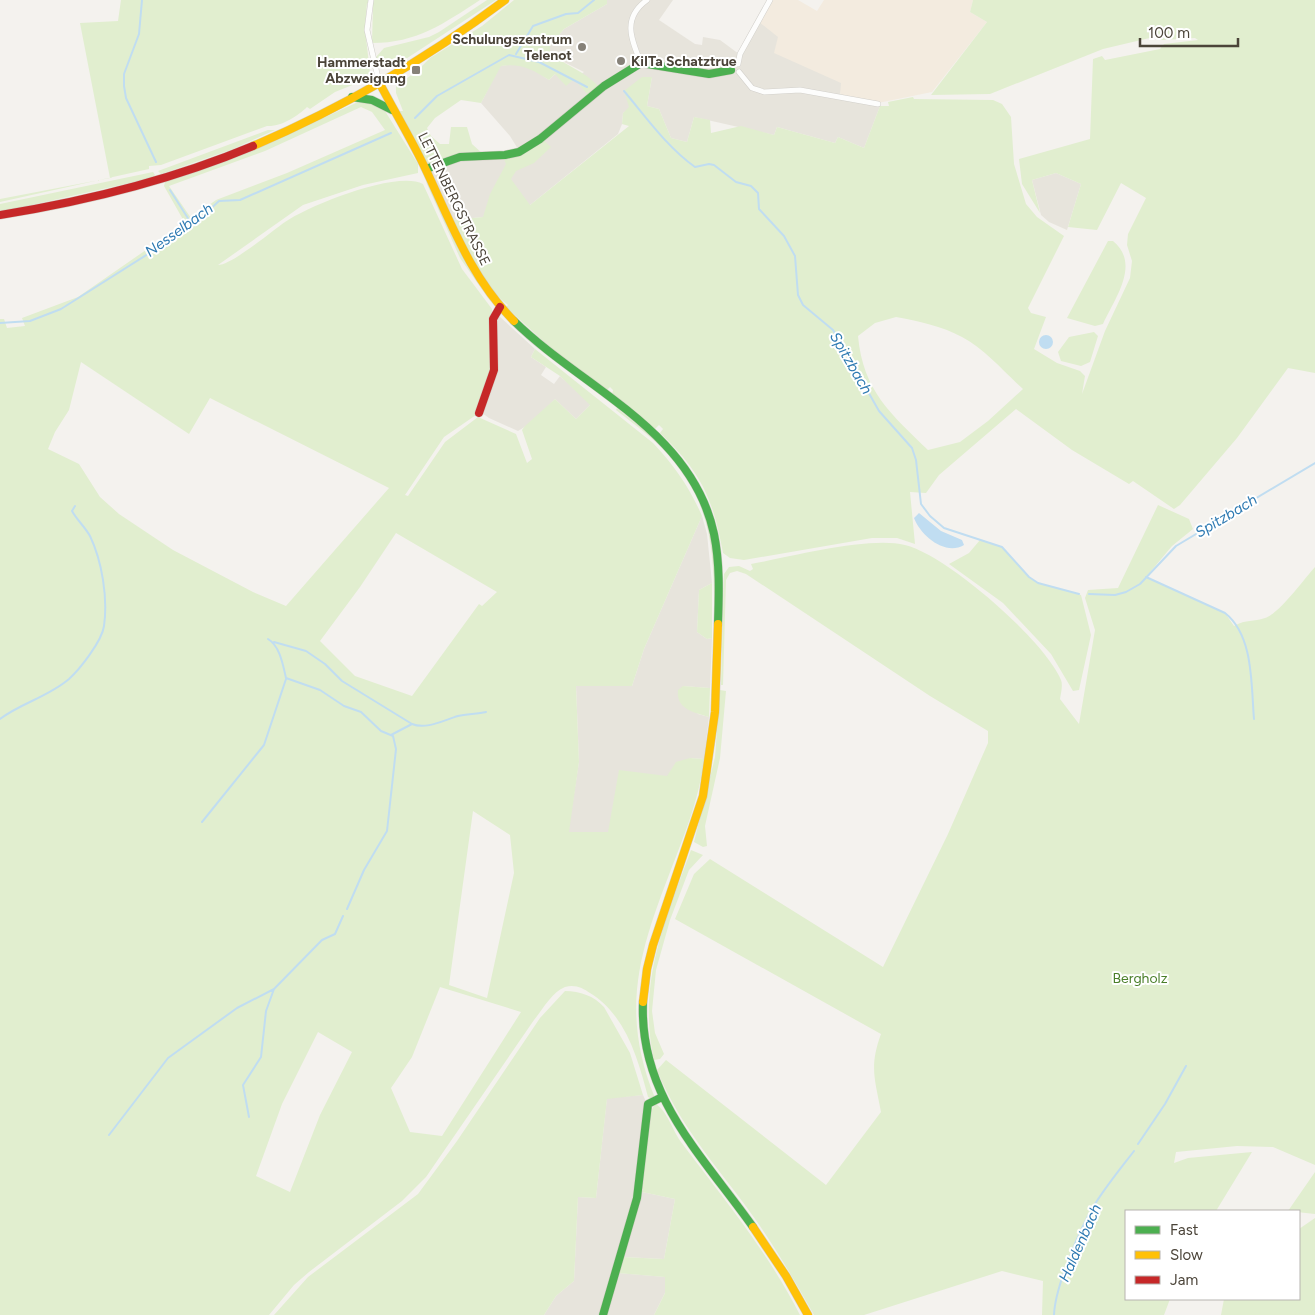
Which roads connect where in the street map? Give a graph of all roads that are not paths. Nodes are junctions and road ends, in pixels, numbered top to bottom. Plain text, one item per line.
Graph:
1 (371, 0) edge
2 (505, 0) edge
3 (647, 0) edge
4 (770, 0) edge
5 (641, 64) junction
6 (735, 71) junction
7 (379, 82) junction
8 (352, 97) junction
9 (878, 104) dead end
10 (395, 112) junction
11 (426, 169) junction
12 (0, 215) edge
13 (500, 307) junction
14 (479, 413) dead end
15 (662, 1097) junction
16 (603, 1315) edge
17 (808, 1315) edge

1 - 7 street
2 - 7 street
3 - 5 street
4 - 6 street
5 - 6 street
5 - 11 street
6 - 9 street
7 - 8 street
7 - 10 street, LETTENBERGSTRASSE
8 - 10 street
8 - 12 street
10 - 11 street, LETTENBERGSTRASSE
11 - 13 street, LETTENBERGSTRASSE
13 - 14 street
13 - 15 street, LETTENBERGSTRASSE
15 - 16 street
15 - 17 street, LETTENBERGSTRASSE

